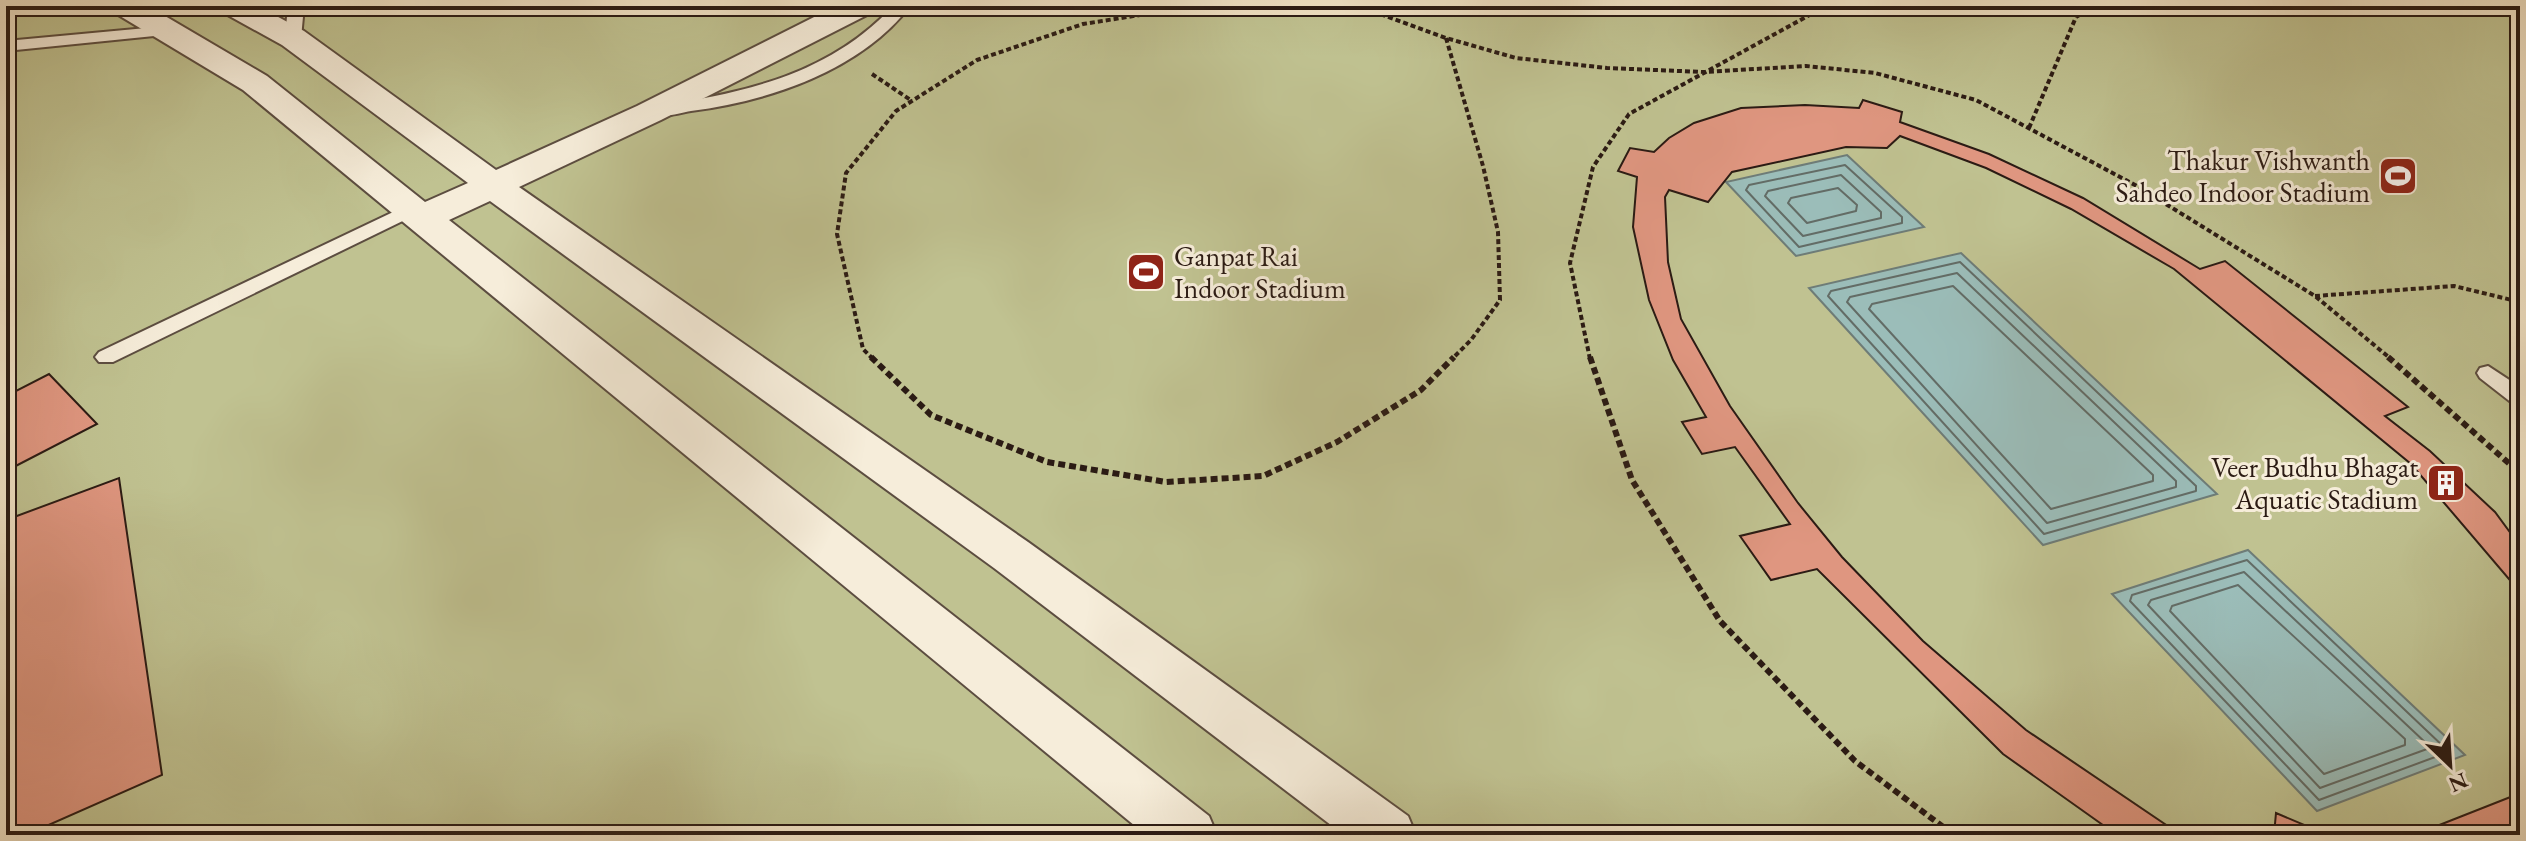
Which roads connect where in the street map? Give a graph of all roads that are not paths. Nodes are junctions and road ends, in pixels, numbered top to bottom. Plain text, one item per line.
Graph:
1 (20, 6) edge
2 (126, 6) edge
3 (235, 6) edge
4 (806, 6) edge
5 (860, 6) edge
6 (902, 6) edge
7 (6, 9) edge
8 (294, 22) edge
9 (168, 31) junction
10 (6, 46) edge
11 (649, 113) junction
12 (481, 176) junction
13 (410, 210) junction
14 (106, 357) dead end
15 (2488, 373) dead end
16 (2520, 398) edge
17 (1189, 835) edge
18 (1388, 835) edge

1 - 7 lane
2 - 9 street
3 - 8 street
4 - 12 street
5 - 11 street
6 - 11 lane
8 - 12 street
9 - 10 lane
9 - 13 street
11 - 12 street
12 - 13 street
12 - 18 street
13 - 14 lane
13 - 17 street
15 - 16 lane

